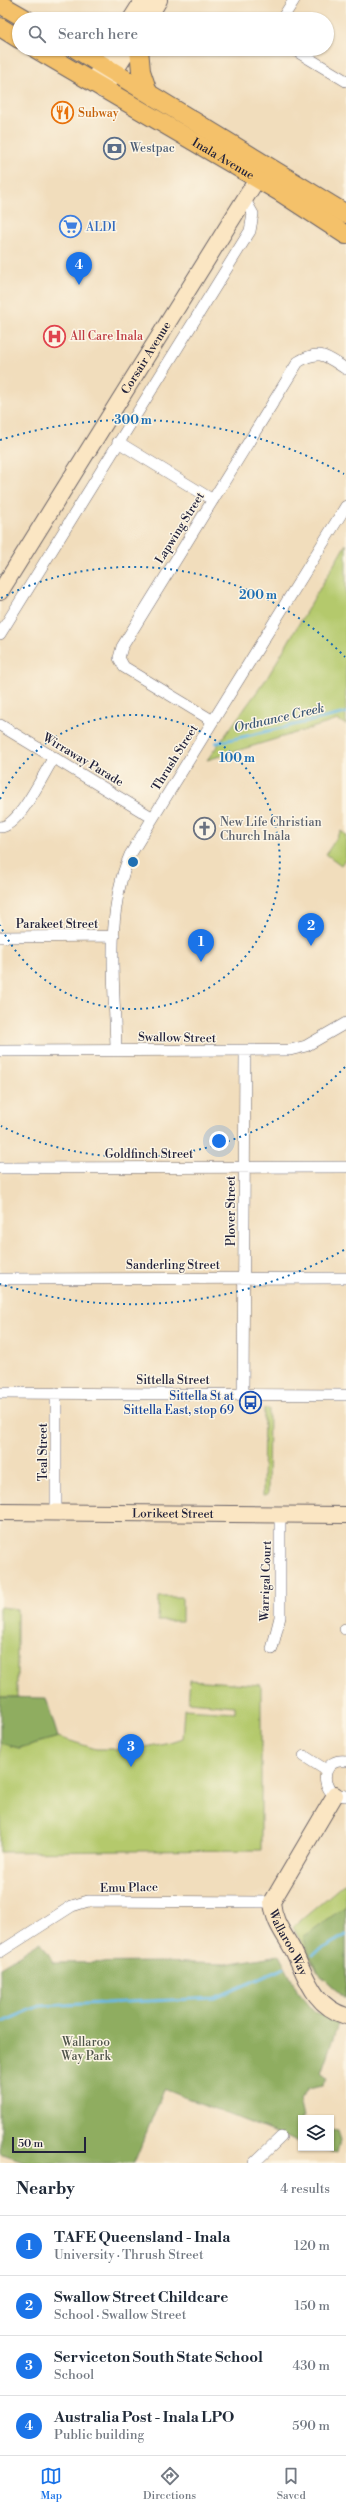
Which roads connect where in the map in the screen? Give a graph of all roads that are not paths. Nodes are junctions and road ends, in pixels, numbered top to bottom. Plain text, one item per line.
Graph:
1 (143, 0) edge
2 (159, 0) edge
3 (294, 0) edge
4 (0, 4) edge
5 (14, 12) edge
6 (135, 12) edge
7 (152, 12) edge
8 (286, 12) edge
9 (0, 27) edge
10 (12, 35) edge
11 (48, 56) edge
12 (88, 56) edge
13 (112, 56) edge
14 (122, 56) edge
15 (140, 56) edge
16 (305, 56) edge
17 (109, 69) junction
18 (346, 81) edge
19 (98, 86) junction
20 (148, 92) junction
21 (262, 173) junction
22 (245, 200) junction
23 (346, 214) edge
24 (346, 235) edge
25 (346, 369) edge
26 (118, 442) junction
27 (213, 500) junction
28 (346, 506) edge
29 (0, 592) edge
30 (0, 634) edge
31 (213, 721) junction
32 (0, 725) edge
33 (54, 757) junction
34 (153, 818) junction
35 (0, 827) edge
36 (114, 936) junction
37 (0, 937) edge
38 (346, 1023) edge
39 (116, 1050) junction
40 (0, 1051) edge
41 (245, 1052) junction
42 (243, 1167) junction
43 (346, 1167) edge
44 (0, 1168) edge
45 (0, 1278) edge
46 (244, 1278) junction
47 (346, 1278) edge
48 (0, 1393) edge
49 (56, 1393) junction
50 (243, 1394) junction
51 (346, 1395) edge
52 (0, 1512) edge
53 (56, 1512) junction
54 (280, 1513) junction
55 (346, 1515) edge
56 (272, 1649) dead end
57 (304, 1756) dead end
58 (346, 1761) edge
59 (326, 1770) junction
60 (341, 1796) edge
61 (272, 1902) junction
62 (0, 1952) edge
63 (346, 2016) edge
64 (281, 2137) dead end
65 (254, 2163) edge

1 - 6 street
2 - 7 street
3 - 8 street
4 - 5 main road
9 - 10 main road
11 - 19 main road, Inala Avenue
12 - 17 main road, Inala Avenue
13 - 17 street
14 - 17 street
15 - 20 main road
16 - 18 street
17 - 19 street
17 - 20 main road, Inala Avenue
19 - 21 main road, Inala Avenue
20 - 21 main road, Inala Avenue
21 - 22 street, Corsair Avenue
21 - 23 main road, Inala Avenue
21 - 24 main road, Inala Avenue
22 - 26 street
22 - 29 street, Corsair Avenue
25 - 27 street, Lapwing Street
26 - 27 street
26 - 30 street
27 - 31 street, Lapwing Street
28 - 31 street, Thrush Street
31 - 34 street, Thrush Street
32 - 33 street, Wirraway Parade
33 - 34 street, Wirraway Parade
33 - 35 street
34 - 36 street, Thrush Street
36 - 37 street, Parakeet Street
36 - 39 street, Thrush Street
38 - 41 street, Swallow Street
39 - 40 street, Swallow Street
39 - 41 street, Swallow Street
41 - 42 street, Plover Street
42 - 43 street, Goldfinch Street
42 - 44 street, Goldfinch Street
42 - 46 street, Plover Street
45 - 46 street, Sanderling Street
46 - 47 street, Sanderling Street
46 - 50 street, Plover Street
48 - 49 street, Sittella Street
49 - 50 street, Sittella Street
49 - 53 street, Teal Street
50 - 51 street, Sittella Street
52 - 53 street, Lorikeet Street
53 - 54 street, Lorikeet Street
54 - 55 street, Lorikeet Street
54 - 56 street, Warrigal Court
57 - 59 street
58 - 59 street
59 - 60 street
60 - 61 street, Wallaroo Way
61 - 62 street, Emu Place
61 - 63 street, Wallaroo Way
64 - 65 street

